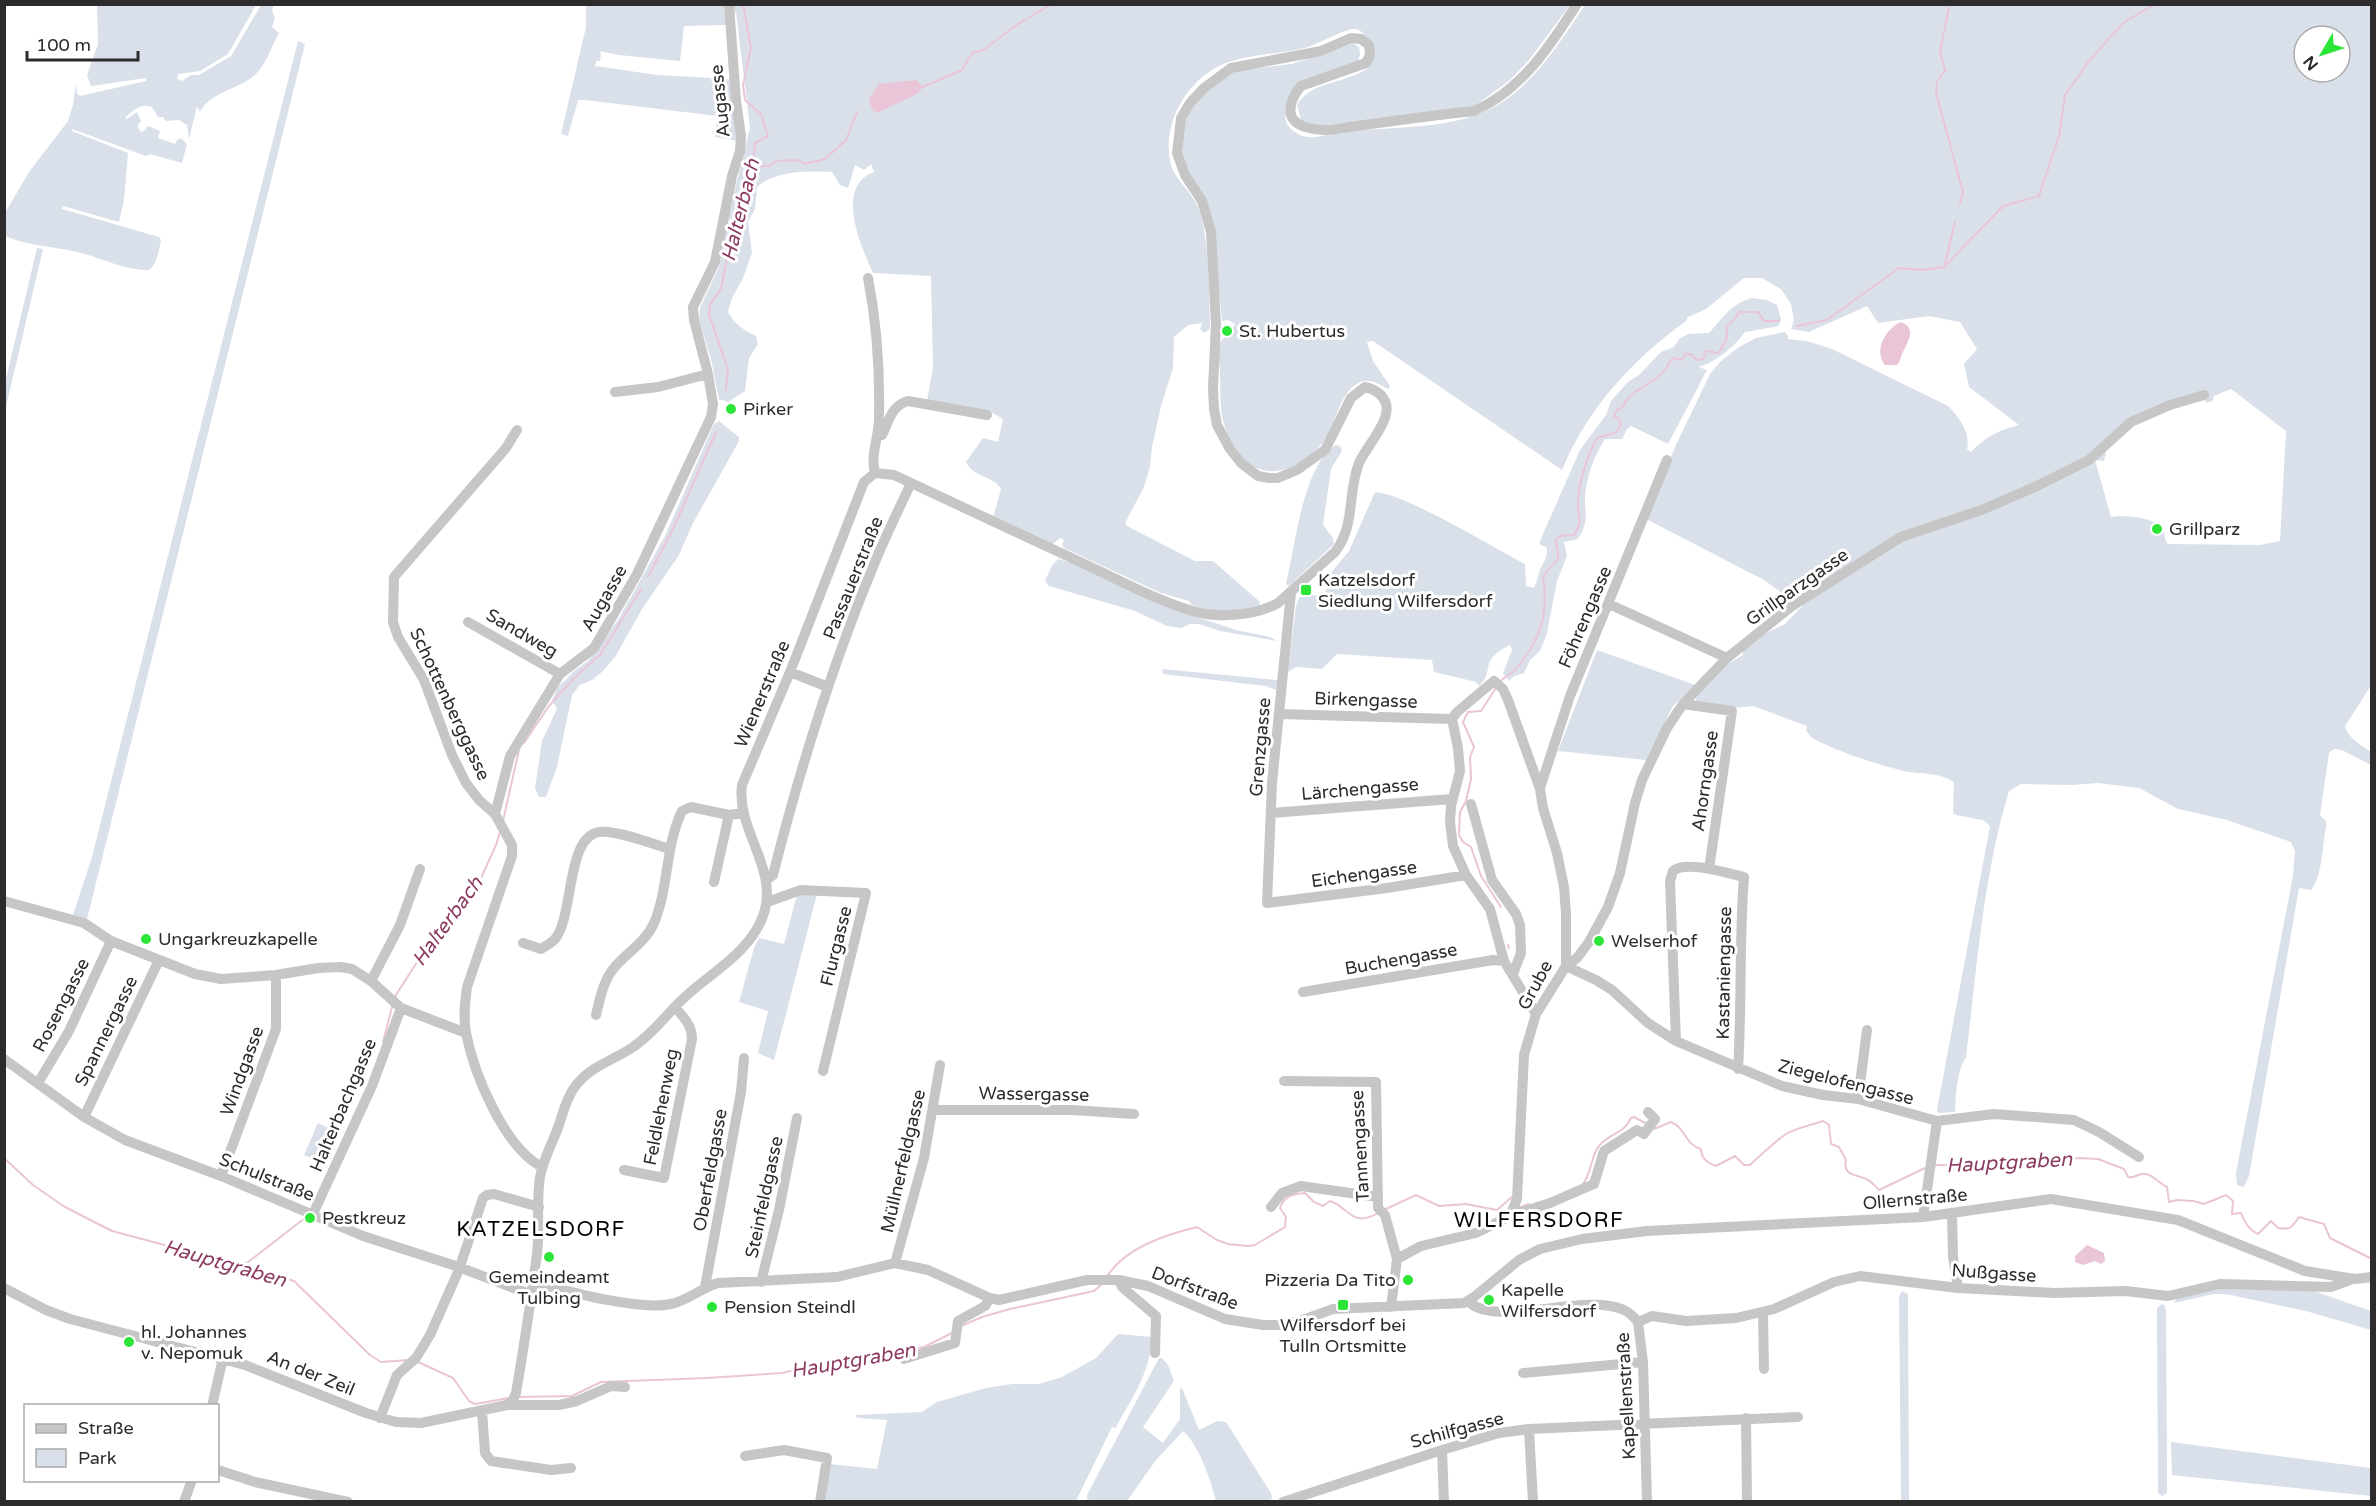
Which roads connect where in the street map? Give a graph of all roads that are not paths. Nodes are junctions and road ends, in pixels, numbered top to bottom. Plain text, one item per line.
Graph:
1 (729, 4) edge
2 (1577, 4) edge
3 (868, 278) dead end
4 (708, 374) junction
5 (615, 392) dead end
6 (2204, 395) dead end
7 (987, 415) dead end
8 (518, 430) dead end
9 (878, 435) junction
10 (1667, 460) dead end
11 (875, 473) junction
12 (911, 483) junction
13 (1291, 593) junction
14 (1609, 604) junction
15 (468, 622) dead end
16 (1727, 658) junction
17 (790, 672) junction
18 (560, 674) junction
19 (828, 687) junction
20 (1683, 704) junction
21 (1279, 714) junction
22 (1452, 719) junction
23 (1540, 789) junction
24 (1452, 799) junction
25 (1471, 804) dead end
26 (743, 813) junction
27 (1271, 813) junction
28 (729, 815) junction
29 (496, 816) junction
30 (670, 849) junction
31 (420, 869) dead end
32 (1708, 869) junction
33 (1466, 875) junction
34 (767, 880) junction
35 (714, 882) dead end
36 (4, 901) edge
37 (766, 902) junction
38 (1267, 903) joint
39 (111, 941) junction
40 (523, 943) dead end
41 (159, 960) junction
42 (1504, 961) junction
43 (1566, 966) junction
44 (1513, 974) junction
45 (276, 975) junction
46 (371, 981) junction
47 (1303, 992) dead end
48 (396, 1005) junction
49 (675, 1007) junction
50 (1536, 1014) junction
51 (596, 1015) dead end
52 (1867, 1030) dead end
53 (466, 1033) junction
54 (1676, 1041) junction
55 (744, 1058) dead end
56 (4, 1059) edge
57 (940, 1065) dead end
58 (1738, 1069) junction
59 (823, 1071) dead end
60 (1284, 1081) dead end
61 (38, 1083) junction
62 (1858, 1099) junction
63 (933, 1110) junction
64 (1648, 1112) dead end
65 (1134, 1113) dead end
66 (84, 1117) junction
67 (797, 1118) dead end
68 (1937, 1121) junction
69 (2139, 1157) dead end
70 (543, 1167) junction
71 (624, 1170) dead end
72 (221, 1176) junction
73 (539, 1207) junction
74 (1271, 1207) dead end
75 (1380, 1207) junction
76 (313, 1214) junction
77 (1511, 1214) junction
78 (1952, 1214) junction
79 (1923, 1217) junction
80 (1397, 1259) junction
81 (895, 1263) junction
82 (459, 1268) junction
83 (2372, 1277) edge
84 (2355, 1279) junction
85 (1114, 1280) junction
86 (533, 1282) junction
87 (761, 1282) junction
88 (705, 1287) junction
89 (4, 1288) edge
90 (1958, 1288) junction
91 (532, 1295) junction
92 (990, 1298) junction
93 (1468, 1301) junction
94 (1391, 1307) junction
95 (1763, 1312) junction
96 (1638, 1322) junction
97 (1155, 1353) dead end
98 (223, 1358) junction
99 (904, 1359) dead end
100 (1643, 1362) junction
101 (1764, 1369) dead end
102 (1523, 1373) dead end
103 (624, 1387) dead end
104 (512, 1400) junction
105 (212, 1404) edge
106 (482, 1411) junction
107 (1798, 1417) dead end
108 (380, 1418) junction
109 (1746, 1418) junction
110 (1645, 1423) junction
111 (1529, 1429) junction
112 (1442, 1450) junction
113 (745, 1456) dead end
114 (572, 1468) dead end
115 (219, 1470) edge
116 (191, 1482) edge
117 (184, 1502) edge
118 (348, 1502) edge
119 (820, 1502) edge
120 (1283, 1502) edge
121 (1444, 1502) edge
122 (1533, 1502) edge
123 (1647, 1502) edge
124 (1747, 1502) edge

1 - 4 street, Augasse
2 - 13 street
3 - 9 street
4 - 5 street
4 - 18 street, Augasse
6 - 16 street, Grillparzgasse
7 - 9 street
8 - 29 street, Schottenberggasse
9 - 11 street
10 - 14 street, Föhrengasse
11 - 12 street
11 - 17 street, Wienerstraße
12 - 13 street
12 - 19 street, Passauerstraße
13 - 21 street, Grenzgasse
14 - 16 street
14 - 23 street, Föhrengasse
15 - 18 street, Sandweg
16 - 20 street, Grillparzgasse
17 - 19 street
17 - 26 street, Wienerstraße
18 - 29 street, Augasse
19 - 34 street, Passauerstraße
20 - 32 street, Ahorngasse
20 - 43 street, Grillparzgasse
21 - 22 street, Birkengasse
21 - 27 street, Grenzgasse
22 - 23 street, Grube
22 - 24 street
23 - 43 street, Grube
24 - 27 street, Lärchengasse
24 - 33 street
25 - 44 street
26 - 28 street
26 - 34 street, Wienerstraße
27 - 38 street, Grenzgasse
28 - 30 street
28 - 35 street
29 - 53 street
30 - 40 street
30 - 51 street
31 - 46 street
32 - 54 street
32 - 58 street, Kastaniengasse
33 - 38 street, Eichengasse
33 - 42 street
34 - 37 street, Wienerstraße
36 - 39 street
37 - 49 street, Wienerstraße
37 - 59 street, Flurgasse
39 - 41 street
39 - 61 street, Rosengasse
41 - 45 street
41 - 66 street, Spannergasse
42 - 44 street
42 - 47 street, Buchengasse
43 - 50 street, Grube
43 - 54 street, Ziegelofengasse
44 - 50 street
45 - 46 street
45 - 72 street, Windgasse
46 - 48 street
48 - 53 street
48 - 76 street, Halterbachgasse
49 - 70 street, Wienerstraße
49 - 71 street, Feldlehenweg
50 - 77 street, Grube
52 - 62 street
53 - 70 street
54 - 58 street, Ziegelofengasse
55 - 88 street, Oberfeldgasse
56 - 61 street, Schulstraße
57 - 63 street, Müllnerfeldgasse
58 - 62 street, Ziegelofengasse
60 - 75 street, Tannengasse
61 - 66 street, Schulstraße
62 - 68 street, Ziegelofengasse
63 - 65 street, Wassergasse
63 - 81 street, Müllnerfeldgasse
64 - 77 street
66 - 72 street, Schulstraße
67 - 87 street, Steinfeldgasse
68 - 69 street, Ziegelofengasse
68 - 79 street
70 - 73 street, Wienerstraße
72 - 76 street, Schulstraße
73 - 82 street
73 - 86 street, Wienerstraße
74 - 75 street
75 - 80 street, Tannengasse
76 - 82 street, Schulstraße
77 - 80 street
78 - 79 street, Ollernstraße
78 - 84 street, Ollernstraße
78 - 90 street
79 - 93 street, Ollernstraße
80 - 94 street
81 - 87 street
81 - 92 street
82 - 91 street, Schulstraße
82 - 108 street
83 - 84 street, Ollernstraße
84 - 90 street, Nußgasse
85 - 92 street, Dorfstraße
85 - 94 street, Dorfstraße
85 - 97 street
86 - 88 street
86 - 91 street, Wienerstraße
87 - 88 street
89 - 98 street, An der Zeil
90 - 95 street, Nußgasse
91 - 104 street, Wienerstraße
92 - 99 street
93 - 94 street, Dorfstraße
93 - 96 street, Kapellenstraße
95 - 96 street, Nußgasse
95 - 101 street
96 - 100 street, Kapellenstraße
98 - 105 street
98 - 108 street, An der Zeil
100 - 102 street
100 - 110 street, Kapellenstraße
103 - 104 street, An der Zeil
104 - 106 street, An der Zeil
106 - 108 street, An der Zeil
106 - 114 street
107 - 109 street, Schilfgasse
109 - 110 street, Schilfgasse
109 - 124 street
110 - 111 street, Schilfgasse
110 - 123 street, Kapellenstraße
111 - 112 street, Schilfgasse
111 - 122 street
112 - 120 street, Schilfgasse
112 - 121 street
113 - 119 street
115 - 118 street
116 - 117 street

